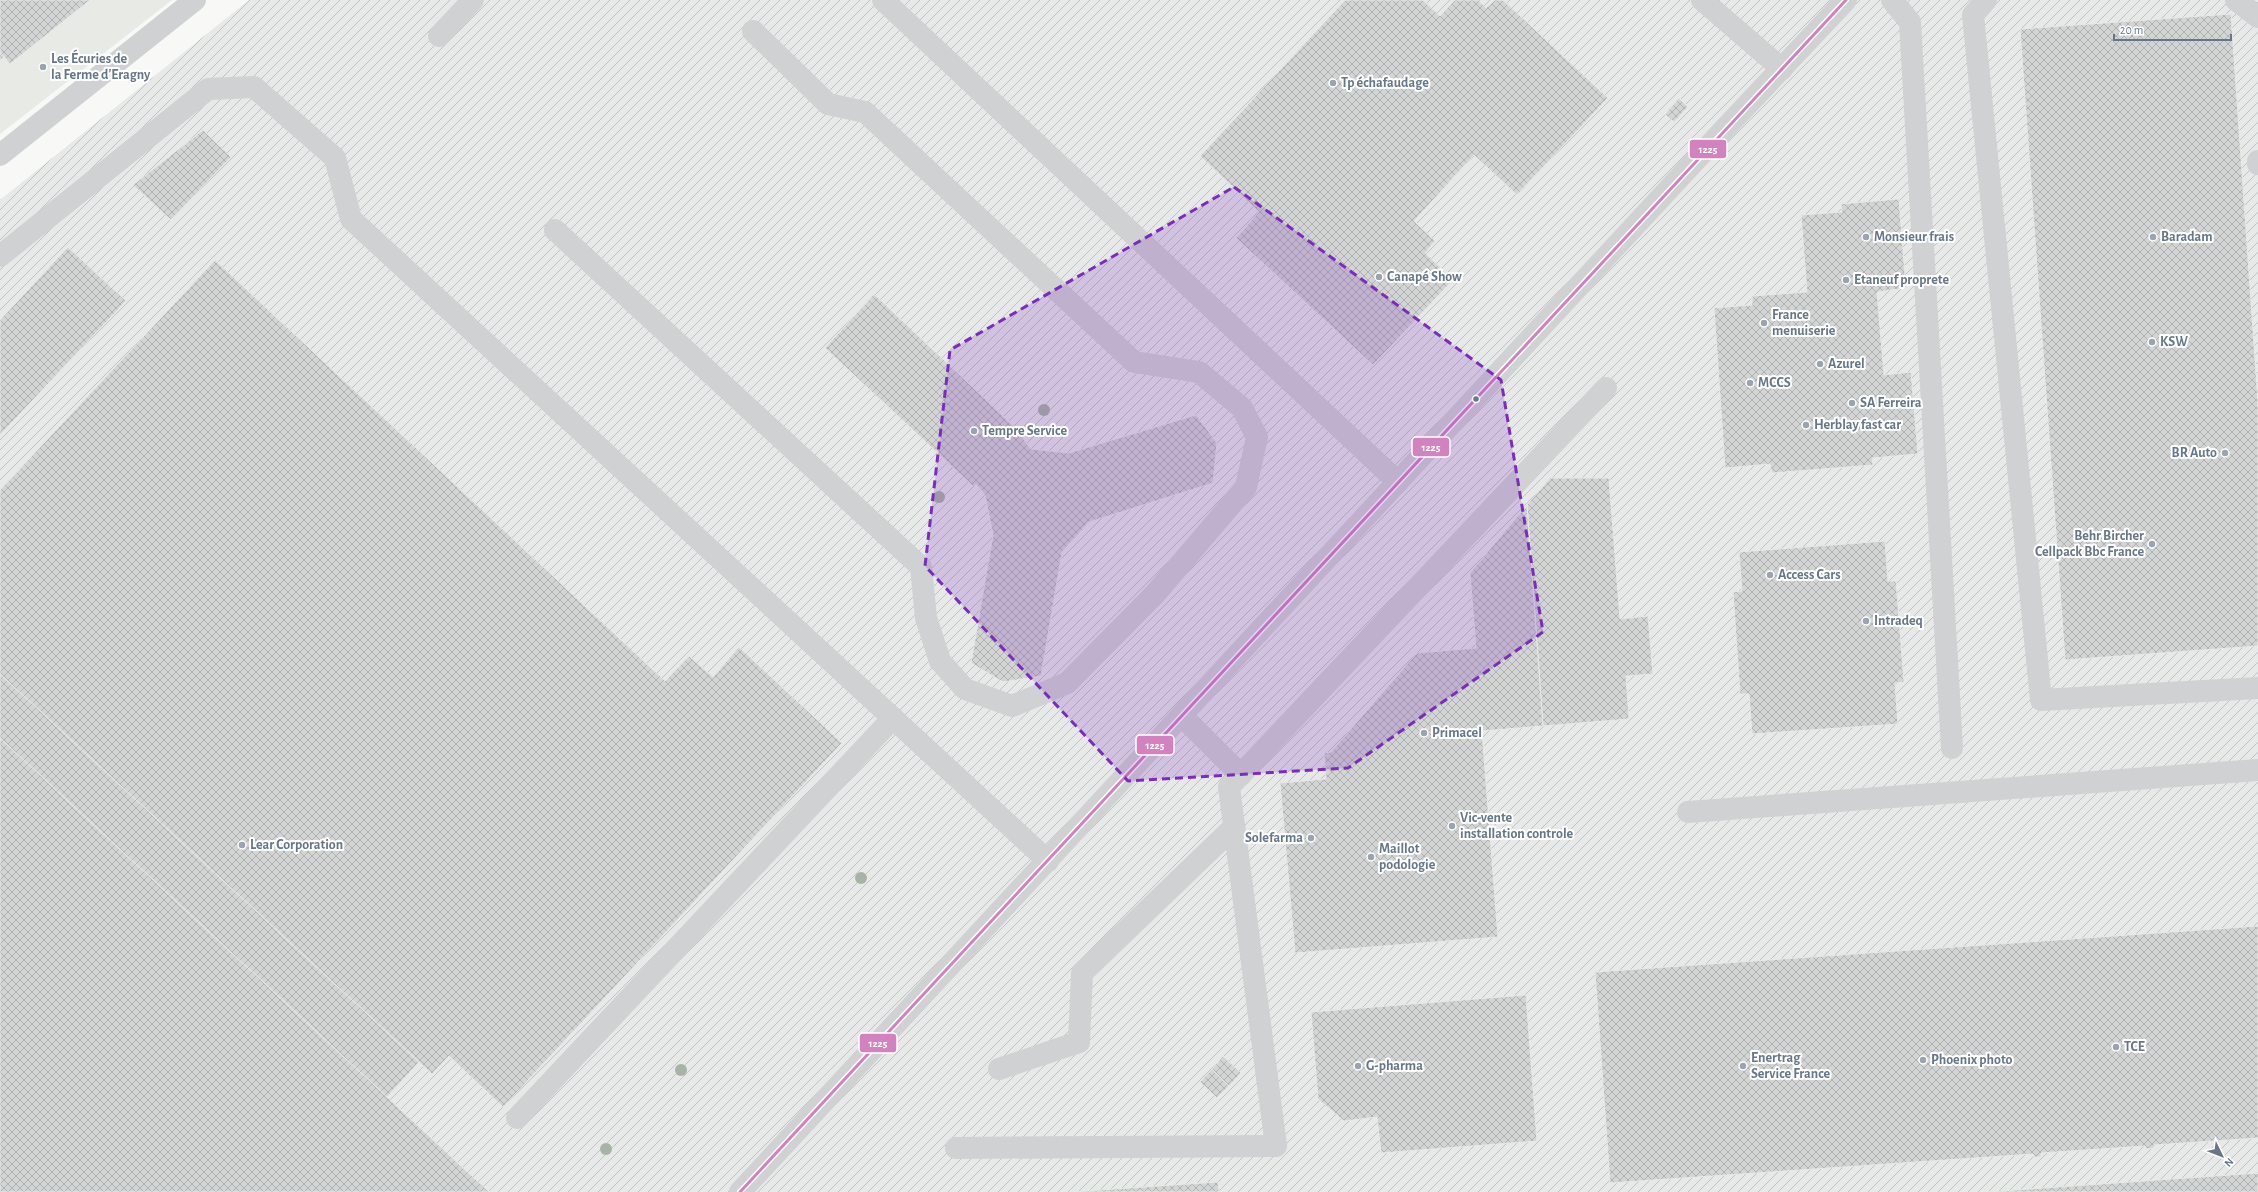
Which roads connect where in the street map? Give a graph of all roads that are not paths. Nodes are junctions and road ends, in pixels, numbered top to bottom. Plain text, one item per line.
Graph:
1 (195, 0) edge
2 (473, 0) edge
3 (883, 0) edge
4 (1702, 0) edge
5 (1846, 0) edge
6 (1892, 0) edge
7 (1986, 0) edge
8 (2236, 0) edge
9 (2258, 17) edge
10 (753, 31) dead end
11 (439, 36) dead end
12 (1782, 69) junction
13 (0, 155) edge
14 (555, 230) dead end
15 (0, 256) edge
16 (1606, 388) dead end
17 (1398, 482) junction
18 (2258, 688) edge
19 (1182, 716) junction
20 (893, 718) junction
21 (1952, 748) dead end
22 (2258, 770) edge
23 (1240, 775) junction
24 (1688, 812) dead end
25 (1234, 827) junction
26 (1048, 860) junction
27 (998, 1069) dead end
28 (517, 1118) dead end
29 (956, 1148) dead end
30 (740, 1192) edge

1 - 13 street
2 - 11 street
3 - 17 street
4 - 12 street
5 - 12 street
6 - 21 street
7 - 18 street
8 - 9 street
10 - 14 street
12 - 17 street
15 - 20 street
16 - 23 street
17 - 19 street
19 - 23 street
19 - 26 street
20 - 26 street
20 - 28 street
22 - 24 street
23 - 25 street
25 - 27 street
25 - 29 street
26 - 30 street

